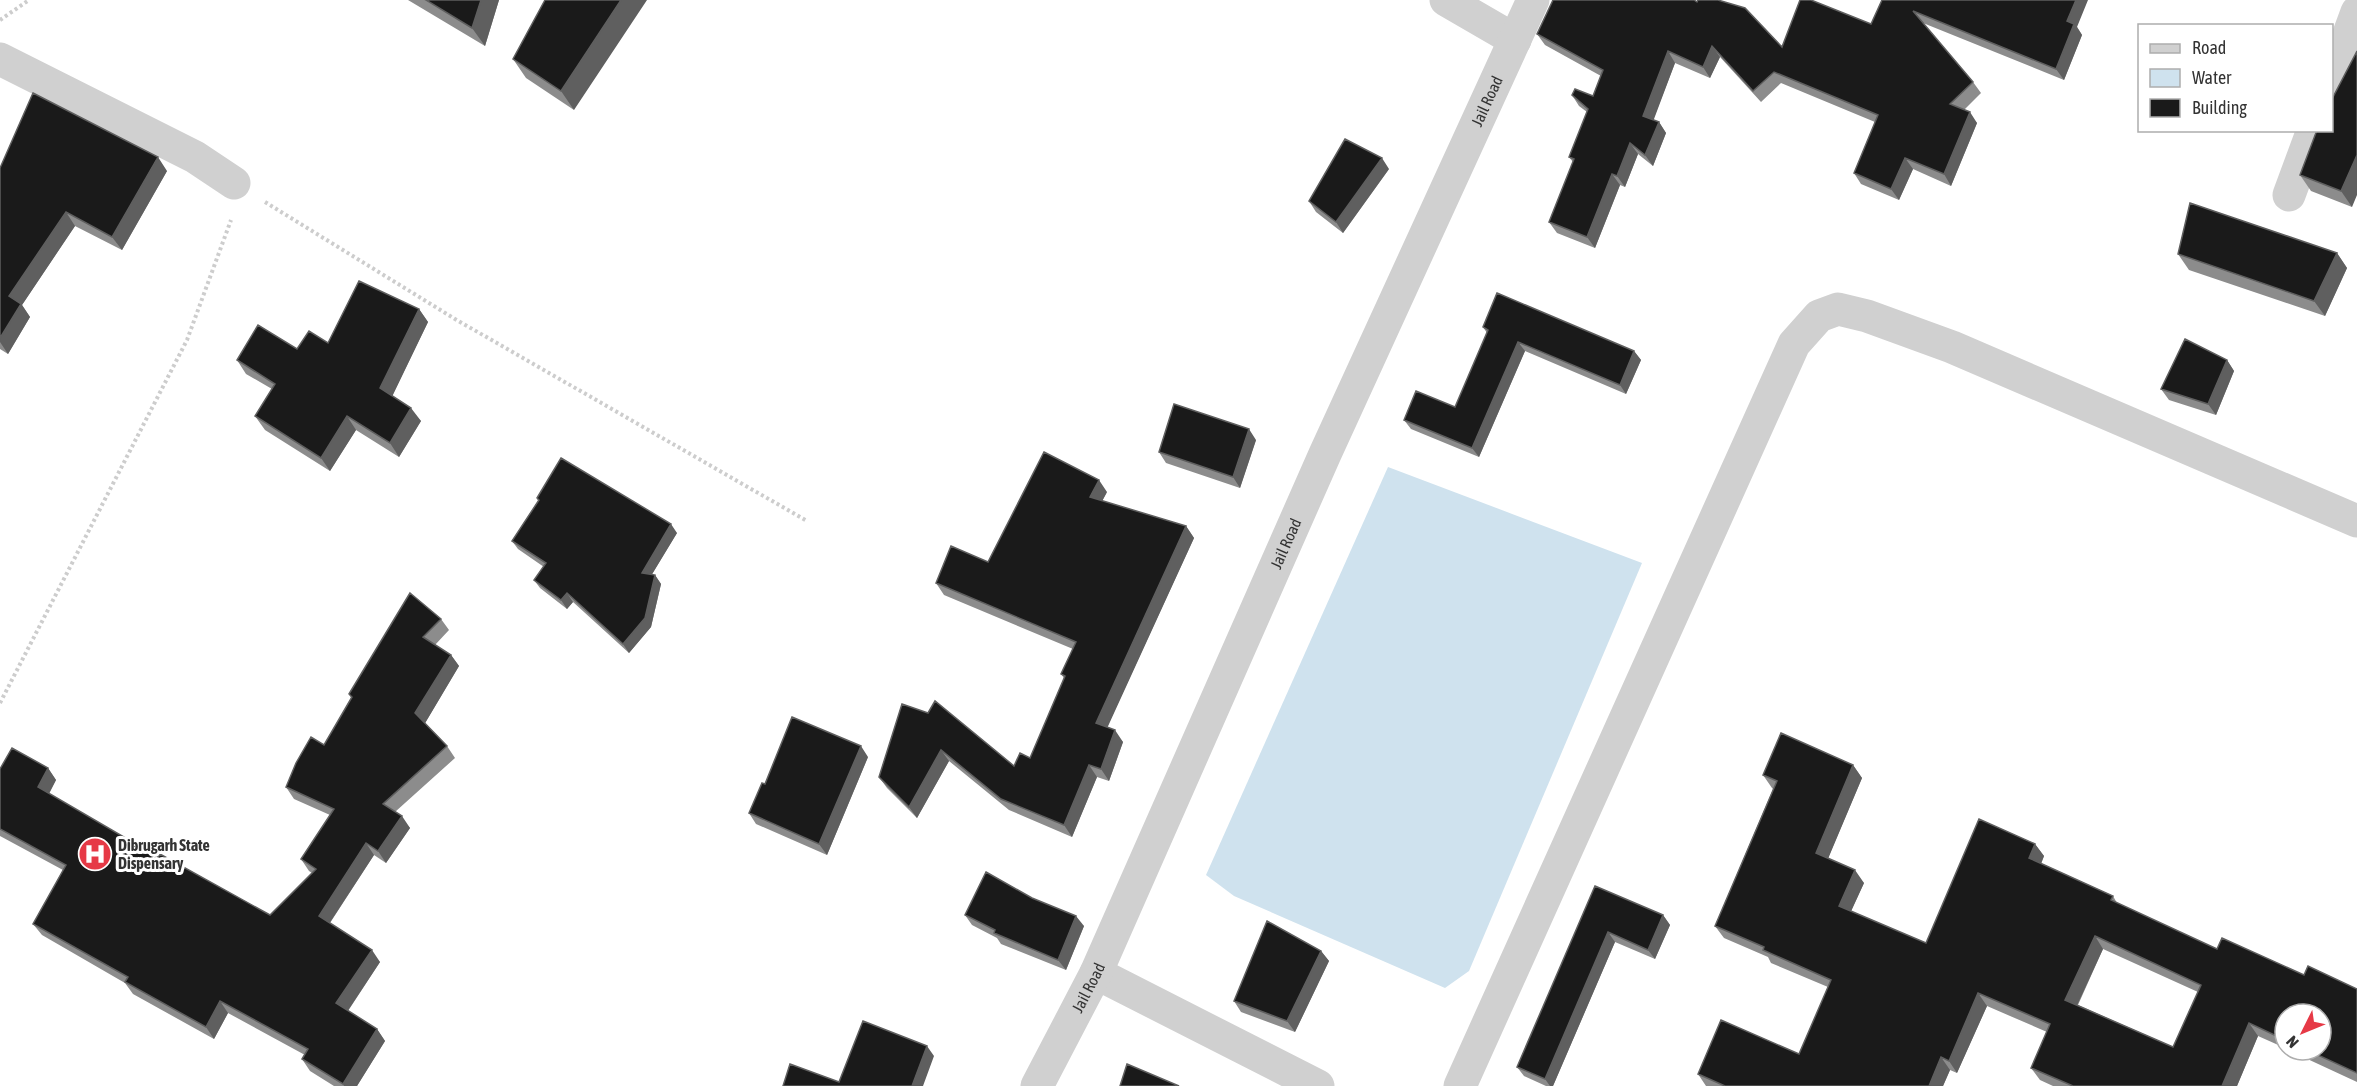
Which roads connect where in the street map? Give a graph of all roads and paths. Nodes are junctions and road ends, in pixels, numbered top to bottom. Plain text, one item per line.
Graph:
1 (29, 0) edge
2 (1446, 0) edge
3 (1533, 0) edge
4 (2357, 12) edge
5 (0, 20) edge
6 (1515, 40) junction
7 (0, 59) edge
8 (2333, 75) edge
9 (2312, 132) edge
10 (234, 183) junction
11 (2289, 195) dead end
12 (807, 521) dead end
13 (2357, 521) edge
14 (0, 703) edge
15 (1096, 973) junction
16 (1037, 1086) edge
17 (1318, 1086) edge
18 (1460, 1086) edge

1 - 5 path
2 - 6 street
3 - 6 street, Jail Road
4 - 8 street
6 - 15 street, Jail Road
7 - 10 street
9 - 11 street
10 - 12 path
10 - 14 path
13 - 18 street
15 - 16 street, Jail Road
15 - 17 street

